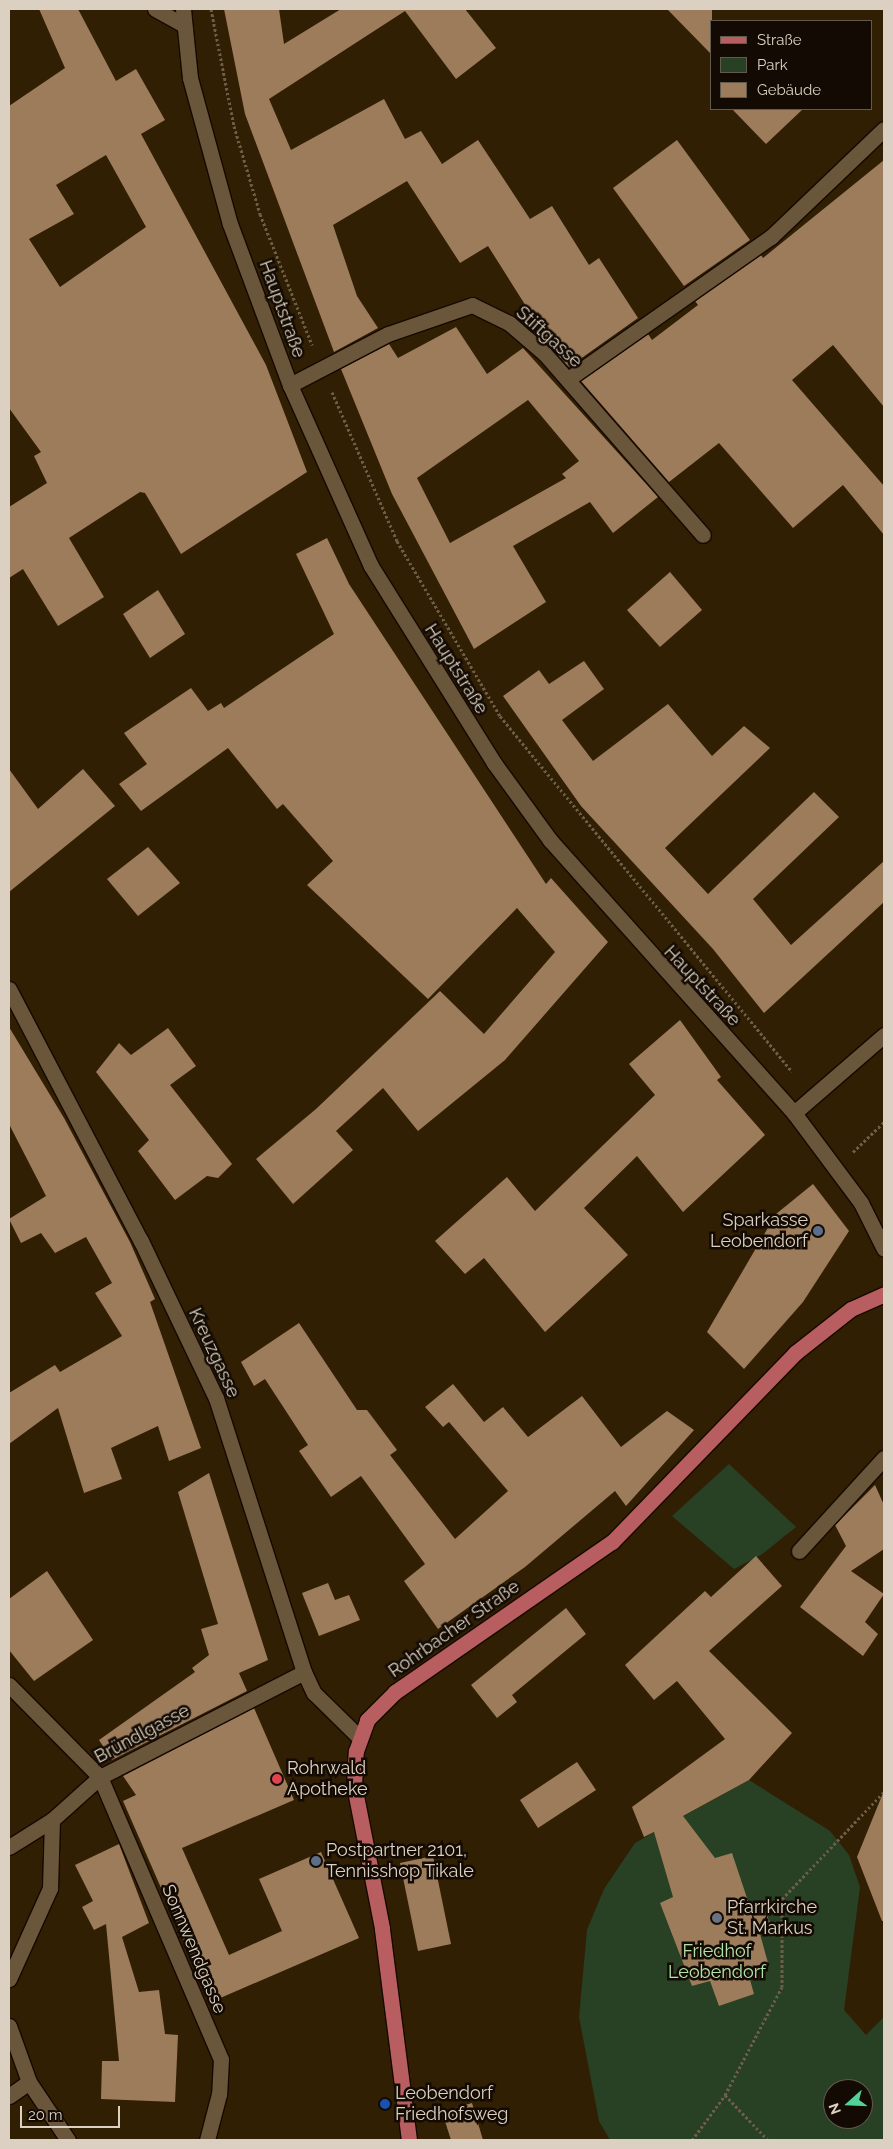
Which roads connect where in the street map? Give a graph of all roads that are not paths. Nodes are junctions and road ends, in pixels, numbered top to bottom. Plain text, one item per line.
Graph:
1 (155, 9) edge
2 (183, 9) edge
3 (184, 25) junction
4 (884, 129) edge
5 (568, 379) junction
6 (290, 385) junction
7 (703, 535) dead end
8 (9, 989) edge
9 (884, 1035) edge
10 (794, 1113) junction
11 (884, 1248) edge
12 (884, 1294) edge
13 (884, 1458) edge
14 (800, 1551) dead end
15 (304, 1672) junction
16 (9, 1685) edge
17 (360, 1738) junction
18 (100, 1777) junction
19 (52, 1820) junction
20 (9, 1847) edge
21 (9, 1979) edge
22 (9, 2026) edge
23 (29, 2082) junction
24 (9, 2096) edge
25 (68, 2140) edge
26 (208, 2140) edge
27 (409, 2140) edge

1 - 3 street
2 - 3 street, Hauptstraße
3 - 6 street, Hauptstraße
4 - 5 street
5 - 6 street, Stiftgasse
5 - 7 street, Stiftgasse
6 - 10 street, Hauptstraße
8 - 15 street, Kreuzgasse
9 - 10 street
10 - 11 street, Hauptstraße
12 - 17 main road, Rohrbacher Straße
13 - 14 street
15 - 17 street, Kreuzgasse
15 - 18 street, Bründlgasse
16 - 18 street
17 - 27 main road, Rohrbacher Straße
18 - 19 street, Bründlgasse
18 - 26 street, Sonnwendgasse
19 - 20 street, Bründlgasse
19 - 21 street
22 - 23 street
23 - 24 street
23 - 25 street

